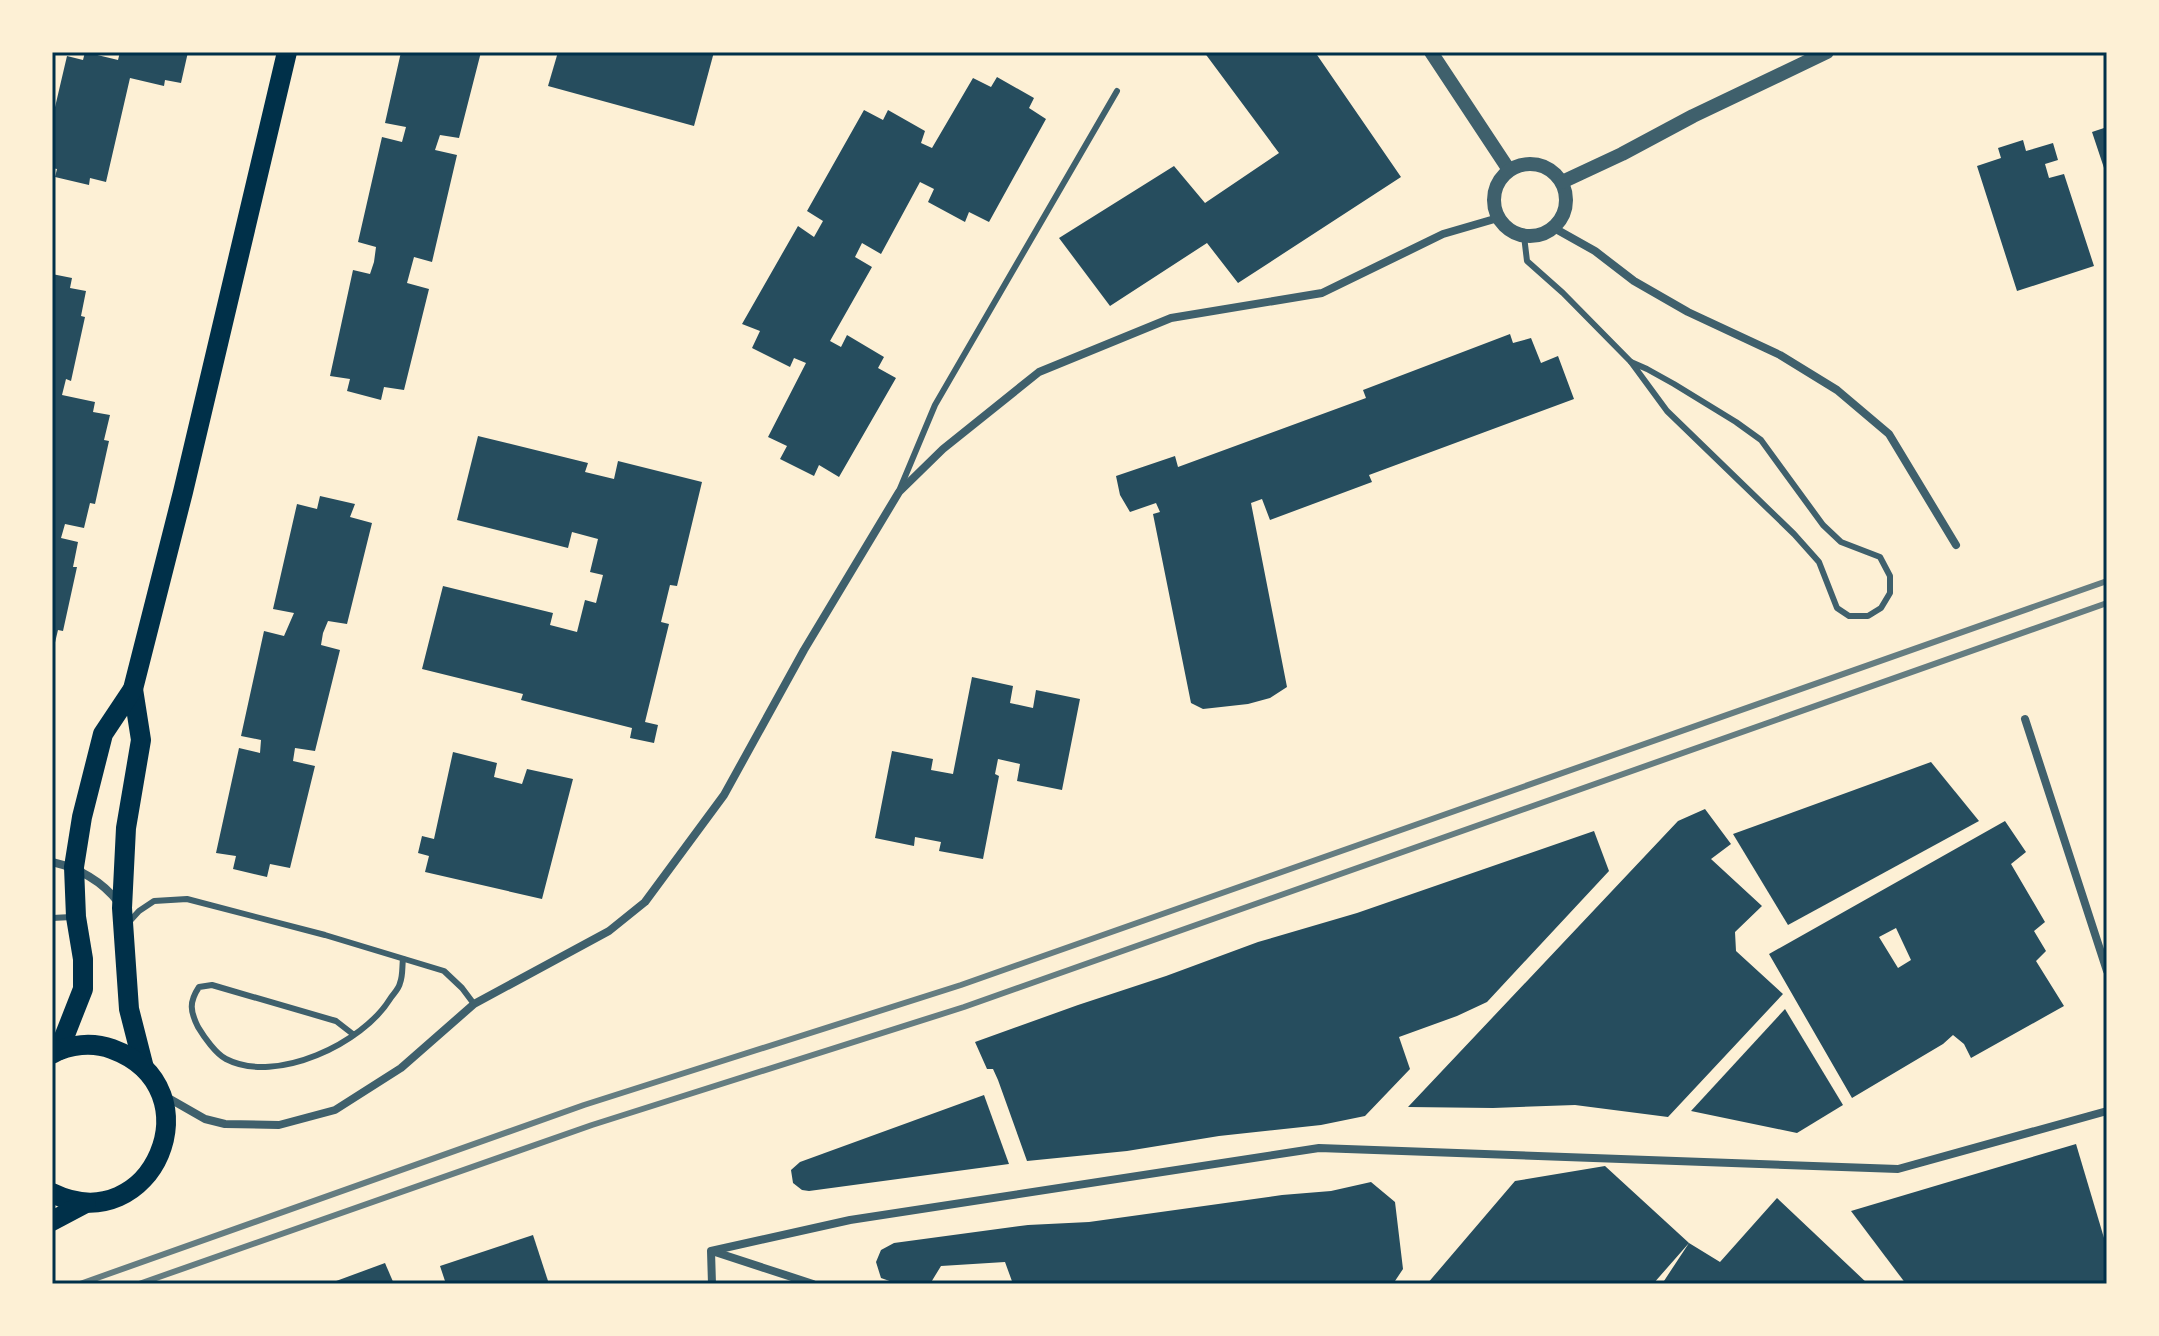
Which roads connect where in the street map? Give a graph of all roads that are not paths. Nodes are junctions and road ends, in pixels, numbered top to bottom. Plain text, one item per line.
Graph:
1 (287, 52) edge
2 (1431, 52) edge
3 (1827, 52) edge
4 (1117, 91) dead end
5 (1509, 170) junction
6 (1562, 182) junction
7 (1498, 218) junction
8 (1554, 228) junction
9 (1524, 236) junction
10 (1631, 362) junction
11 (895, 499) junction
12 (1956, 545) dead end
13 (133, 689) junction
14 (2025, 719) dead end
15 (52, 862) edge
16 (74, 867) junction
17 (76, 917) junction
18 (52, 918) edge
19 (123, 918) junction
20 (403, 959) junction
21 (2107, 971) edge
22 (474, 1004) junction
23 (354, 1035) junction
24 (56, 1052) edge
25 (144, 1068) junction
26 (161, 1094) junction
27 (2107, 1111) edge
28 (52, 1193) edge
29 (86, 1203) junction
30 (52, 1221) edge
31 (711, 1251) junction
32 (712, 1284) edge
33 (813, 1284) edge

1 - 13 main road
2 - 5 street
3 - 6 street
4 - 11 lane
5 - 6 street
5 - 7 street
6 - 8 street
7 - 9 street
7 - 11 street
8 - 9 street
8 - 12 street
9 - 10 lane
10 - 10 lane
11 - 22 street
13 - 16 main road
13 - 19 main road
14 - 21 street
15 - 16 street
16 - 17 main road
16 - 19 street
17 - 18 lane
17 - 24 main road
19 - 20 lane
19 - 25 main road
20 - 22 lane
20 - 23 lane
22 - 26 street
23 - 23 lane
24 - 25 main road
25 - 26 main road
26 - 29 main road
27 - 31 street
28 - 29 main road
29 - 30 main road
31 - 32 street
31 - 33 street

